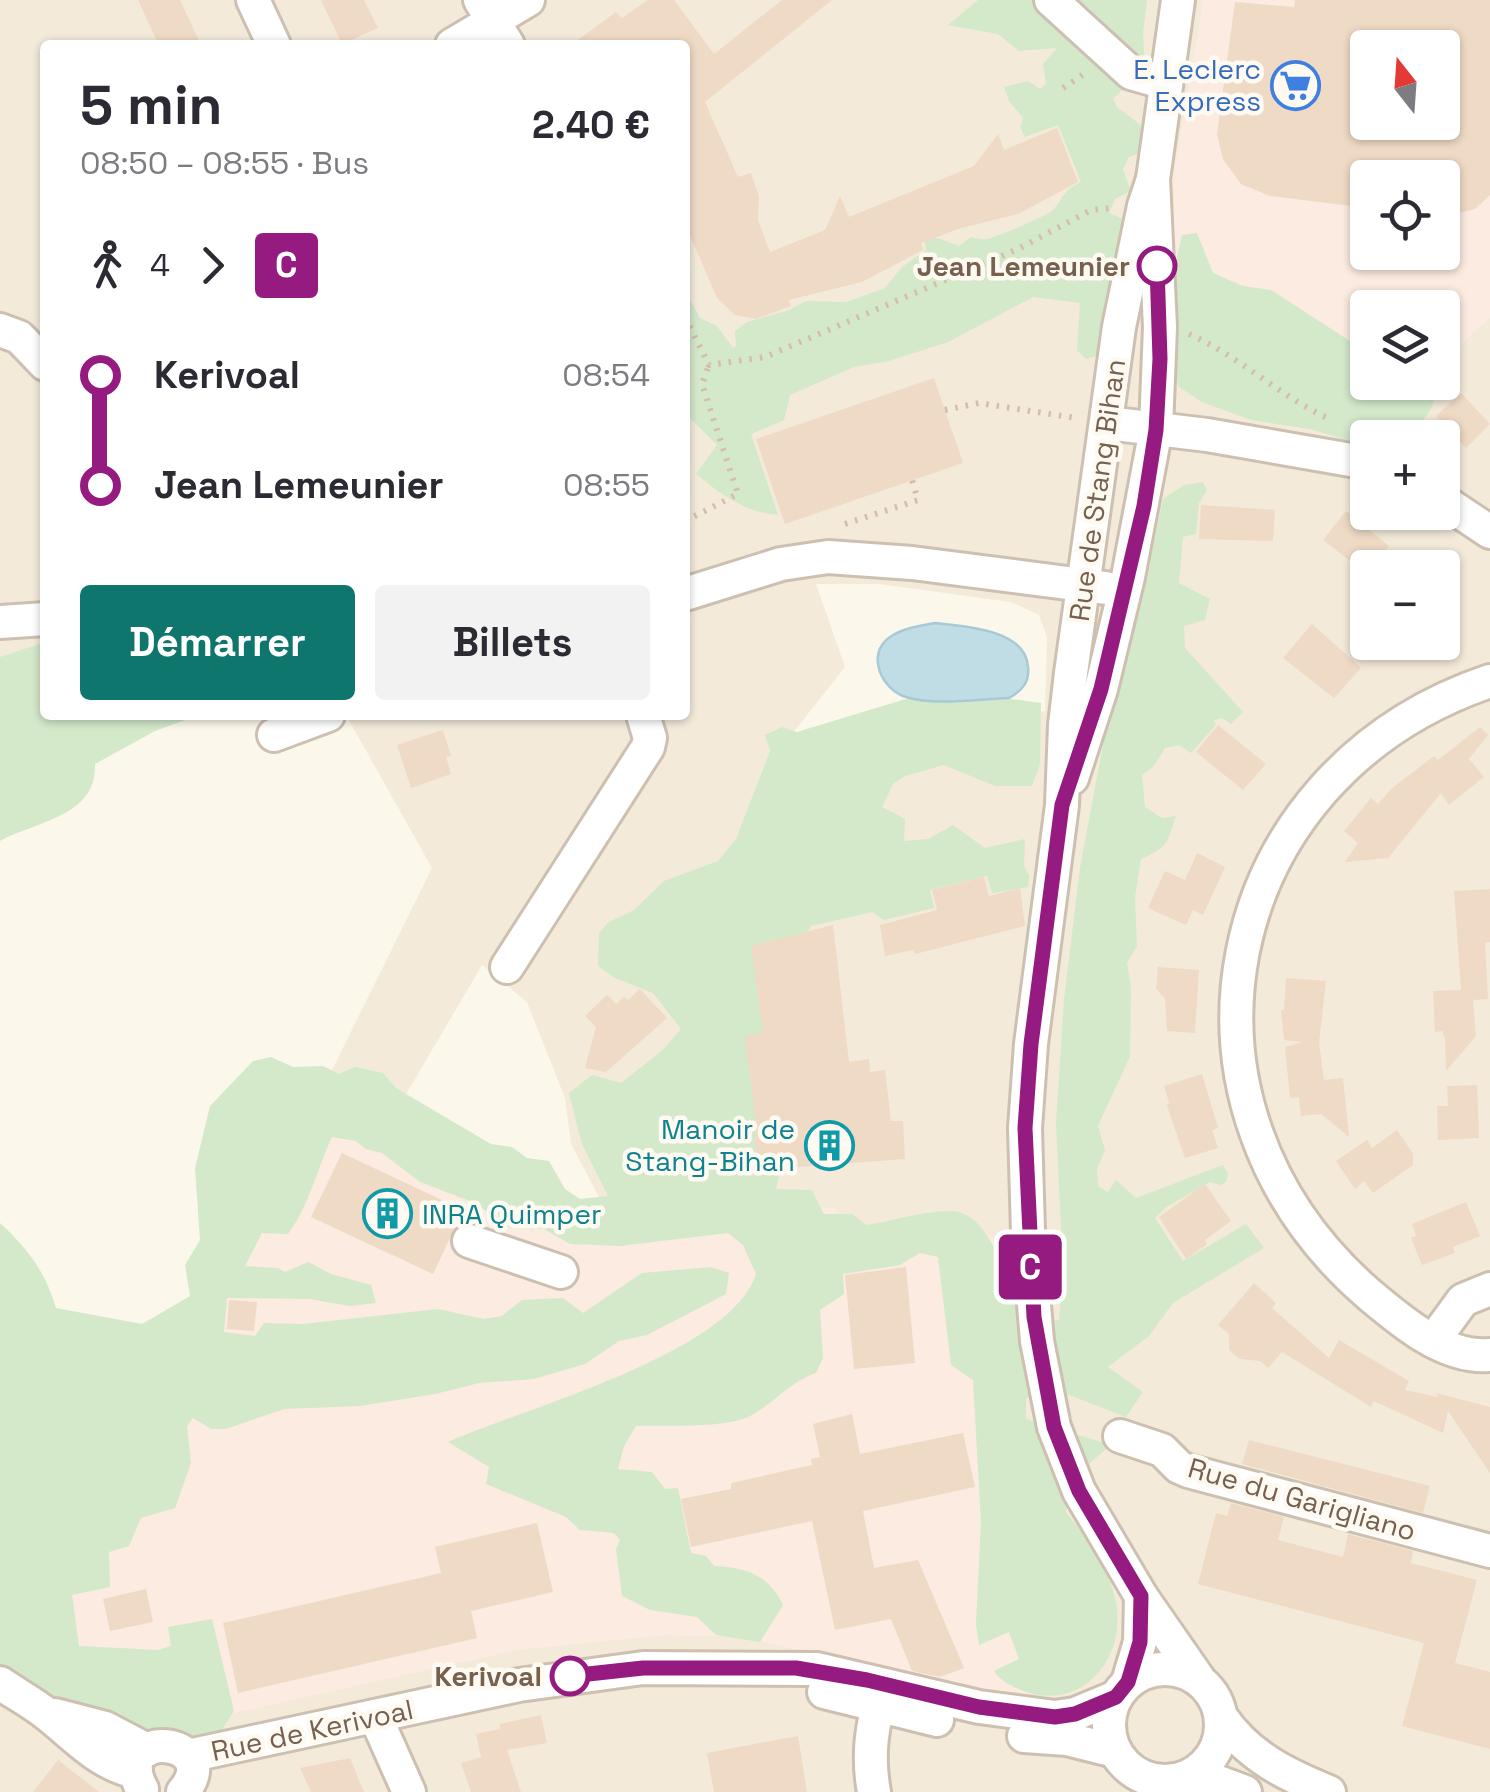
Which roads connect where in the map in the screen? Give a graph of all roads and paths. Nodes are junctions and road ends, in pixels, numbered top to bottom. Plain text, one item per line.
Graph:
1 (253, 0) edge
2 (528, 0) edge
3 (1051, 0) edge
4 (1178, 0) edge
5 (494, 22) edge
6 (272, 40) edge
7 (461, 40) edge
8 (1166, 83) junction
9 (1148, 192) junction
10 (1160, 327) junction
11 (690, 328) edge
12 (0, 330) edge
13 (40, 359) edge
14 (710, 366) junction
15 (945, 410) dead end
16 (1107, 423) junction
17 (1338, 423) dead end
18 (1156, 430) junction
19 (1350, 459) edge
20 (1460, 512) edge
21 (690, 518) edge
22 (1490, 532) edge
23 (1084, 585) junction
24 (690, 592) edge
25 (40, 620) edge
26 (0, 622) edge
27 (1490, 681) edge
28 (1101, 689) junction
29 (314, 720) edge
30 (645, 720) edge
31 (274, 735) dead end
32 (1062, 805) junction
33 (507, 967) dead end
34 (469, 1241) dead end
35 (560, 1272) dead end
36 (1490, 1289) edge
37 (1432, 1341) junction
38 (1490, 1355) edge
39 (1120, 1436) dead end
40 (1490, 1551) edge
41 (1141, 1596) junction
42 (1198, 1678) junction
43 (0, 1683) edge
44 (1122, 1690) junction
45 (881, 1694) junction
46 (376, 1718) junction
47 (1222, 1718) junction
48 (1115, 1751) junction
49 (188, 1756) junction
50 (143, 1771) edge
51 (1189, 1776) junction
52 (183, 1792) edge
53 (409, 1792) edge
54 (874, 1792) edge
55 (1245, 1792) edge
56 (1330, 1792) edge

1 - 6 street
2 - 5 street
3 - 8 street
4 - 8 street, Rue de Stang Bihan
5 - 7 street
8 - 9 street, Rue de Stang Bihan
9 - 10 street, Rue de Stang Bihan
9 - 14 path
9 - 16 street, Rue de Stang Bihan
10 - 17 path
10 - 18 street, Rue de Stang Bihan
11 - 14 path
12 - 13 street
14 - 21 path
15 - 16 path
16 - 18 street
16 - 23 street, Rue de Stang Bihan
18 - 19 street
18 - 28 street, Rue de Stang Bihan
20 - 22 street
23 - 24 street
23 - 28 street
23 - 32 street, Rue de Stang Bihan
25 - 26 street
27 - 37 street
28 - 32 street, Rue de Stang Bihan
29 - 31 street
30 - 33 street
32 - 41 street, Rue de Stang Bihan
34 - 35 street
36 - 37 street
37 - 38 street
39 - 40 street, Rue du Garigliano
41 - 42 street, Rue de Stang Bihan
41 - 44 street
42 - 44 street
42 - 47 street
43 - 50 street, Rue de Kerivoal
44 - 45 street, Rue de Kerivoal
44 - 48 street
45 - 46 street, Rue de Kerivoal
45 - 48 street, Rue de Kerivoal
45 - 54 street
46 - 49 street, Rue de Kerivoal
46 - 53 street
47 - 51 street
47 - 56 street
48 - 51 street
49 - 50 street, Rue de Kerivoal
49 - 52 street
51 - 55 street

